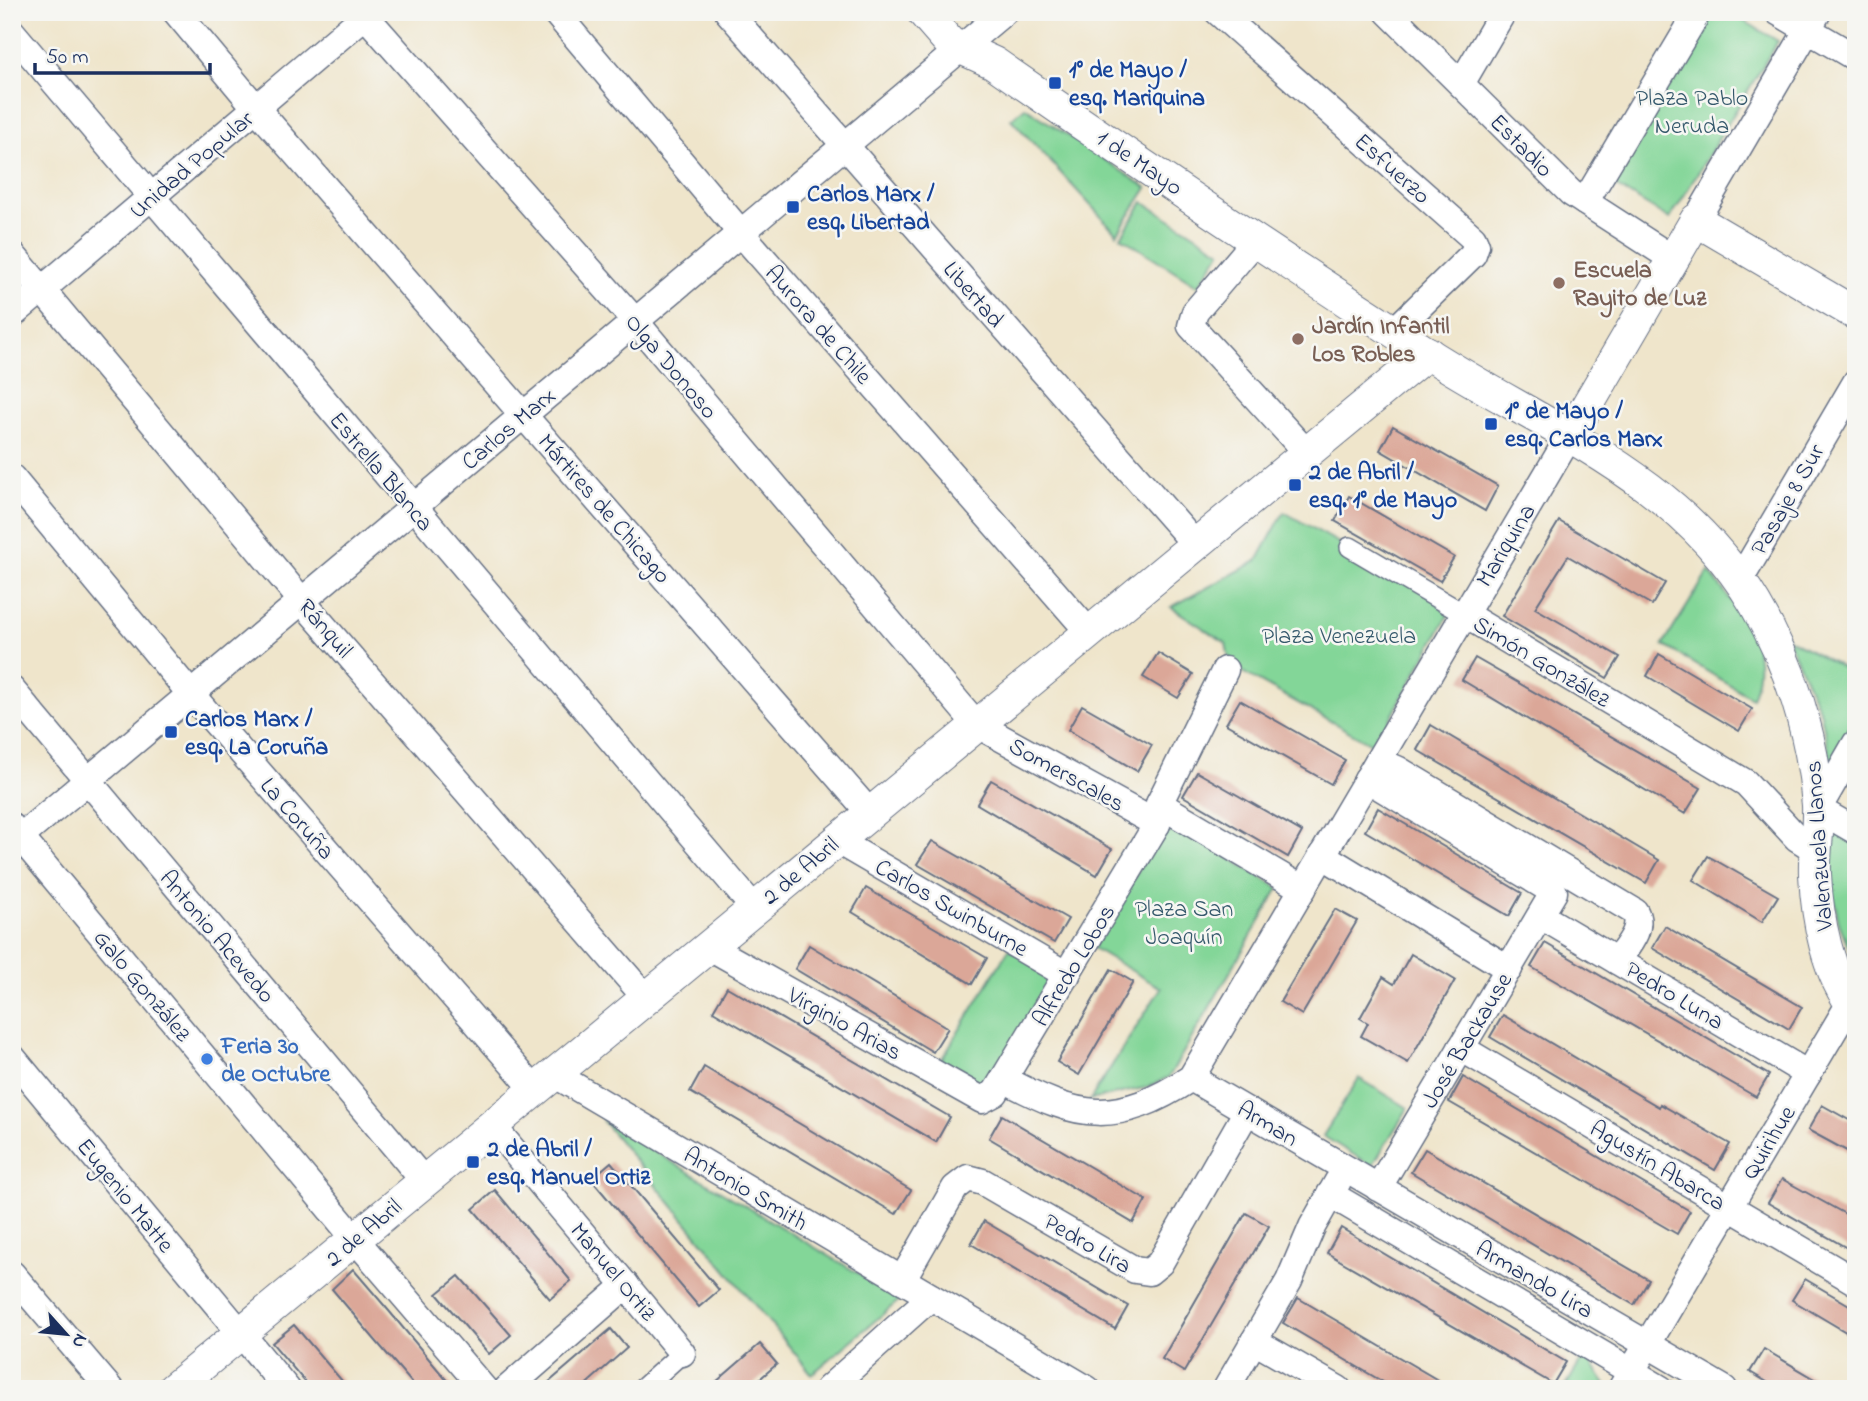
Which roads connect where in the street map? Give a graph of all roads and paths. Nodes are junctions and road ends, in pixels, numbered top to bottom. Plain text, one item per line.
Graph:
1 (176, 12) edge
2 (555, 12) edge
3 (728, 12) edge
4 (923, 12) edge
5 (1004, 12) edge
6 (1218, 12) edge
7 (1388, 12) edge
8 (1503, 12) edge
9 (1698, 12) edge
10 (1778, 12) edge
11 (366, 13) edge
12 (1813, 21) edge
13 (12, 32) edge
14 (961, 49) junction
15 (1856, 58) edge
16 (1461, 84) junction
17 (256, 108) junction
18 (844, 147) junction
19 (150, 198) junction
20 (1585, 202) junction
21 (1696, 220) junction
22 (740, 233) junction
23 (1256, 240) junction
24 (12, 254) edge
25 (1673, 259) junction
26 (42, 290) junction
27 (1856, 314) edge
28 (12, 315) edge
29 (635, 321) junction
30 (1394, 331) junction
31 (1427, 353) junction
32 (1856, 382) edge
33 (523, 415) junction
34 (1569, 437) junction
35 (1305, 452) junction
36 (12, 478) edge
37 (413, 507) junction
38 (1194, 543) junction
39 (1350, 547) dead end
40 (1740, 580) junction
41 (301, 600) junction
42 (1464, 614) junction
43 (1088, 631) junction
44 (1225, 670) dead end
45 (12, 690) edge
46 (189, 692) junction
47 (976, 724) junction
48 (1856, 743) edge
49 (1372, 770) junction
50 (87, 780) junction
51 (1818, 809) junction
52 (869, 812) junction
53 (1158, 814) junction
54 (1856, 831) edge
55 (15, 836) edge
56 (836, 840) junction
57 (1816, 850) junction
58 (1322, 855) junction
59 (1303, 889) junction
60 (754, 908) junction
61 (1541, 916) junction
62 (708, 946) junction
63 (1617, 961) junction
64 (1509, 969) junction
65 (1067, 975) junction
66 (646, 998) junction
67 (1853, 1007) edge
68 (1461, 1048) junction
69 (12, 1057) edge
70 (1808, 1074) junction
71 (1191, 1078) junction
72 (1004, 1079) junction
73 (544, 1082) junction
74 (982, 1100) joint
75 (1247, 1111) junction
76 (492, 1125) junction
77 (1345, 1168) junction
78 (425, 1181) junction
79 (1378, 1188) junction
80 (1330, 1194) junction
81 (1729, 1207) junction
82 (355, 1239) junction
83 (12, 1274) edge
84 (902, 1280) junction
85 (1856, 1282) edge
86 (626, 1285) junction
87 (931, 1297) junction
88 (240, 1334) junction
89 (1254, 1340) junction
90 (1648, 1344) junction
91 (682, 1353) joint
92 (1627, 1380) edge
93 (110, 1389) edge
94 (173, 1389) edge
95 (288, 1389) edge
96 (484, 1389) edge
97 (507, 1389) edge
98 (642, 1389) edge
99 (828, 1389) edge
100 (1087, 1389) edge
101 (1226, 1389) edge
102 (1338, 1389) edge
103 (1661, 1389) edge
104 (1724, 1389) edge

1 - 17 street, Mártires de Chicago
2 - 22 street, Aurora de Chile
3 - 18 street, Libertad
4 - 14 street, 1 de Mayo
5 - 14 street, Carlos Marx
6 - 30 street, Esfuerzo
7 - 16 street, Estadio
8 - 16 street
9 - 20 street
10 - 12 street
11 - 17 street, Unidad Popular
11 - 29 street, Olga Donoso
12 - 15 street
12 - 21 street, Mariquina
13 - 19 street, Estrella Blanca
14 - 18 street, Carlos Marx
14 - 23 street, 1 de Mayo
16 - 20 street, Estadio
17 - 19 street, Unidad Popular
17 - 33 street, Mártires de Chicago
18 - 22 street, Carlos Marx
18 - 38 street, Libertad
19 - 26 street, Unidad Popular
19 - 37 street, Estrella Blanca
20 - 25 street, Estadio
21 - 25 street, Mariquina
21 - 27 street
22 - 29 street, Carlos Marx
22 - 43 street, Aurora de Chile
23 - 30 street, 1 de Mayo
23 - 35 street
24 - 26 street, Ránquil
25 - 34 street, Mariquina
26 - 28 street, Unidad Popular
26 - 41 street, Ránquil
29 - 33 street, Carlos Marx
29 - 47 street, Olga Donoso
30 - 31 street, 1 de Mayo
31 - 34 street, 1 de Mayo
31 - 35 street, 2 de Abril
32 - 40 street, Pasaje 8 Sur
33 - 37 street, Carlos Marx
33 - 52 street, Mártires de Chicago
34 - 40 street, Valenzuela Llanos
34 - 42 street, Mariquina
35 - 38 street, 2 de Abril
36 - 46 street, La Coruña
37 - 41 street, Carlos Marx
37 - 60 street, Estrella Blanca
38 - 43 street, 2 de Abril
39 - 42 street, Simón González
40 - 51 street, Valenzuela Llanos
41 - 46 street, Carlos Marx
41 - 66 street, Ránquil
42 - 49 street, Mariquina
42 - 57 street, Simón González
43 - 47 street, 2 de Abril
44 - 53 street, Alfredo Lobos
45 - 50 street, Antonio Acevedo
46 - 50 street, Carlos Marx
46 - 73 street, La Coruña
47 - 52 street, 2 de Abril
47 - 53 street, Somerscales
48 - 51 street
49 - 58 street, Mariquina
49 - 61 street, José Backause
49 - 63 street
50 - 55 street, Carlos Marx
50 - 78 street, Antonio Acevedo
51 - 54 street
51 - 57 street, Valenzuela Llanos
52 - 56 street, 2 de Abril
53 - 59 street, Somerscales
53 - 65 street, Alfredo Lobos
55 - 82 street, Galo González
56 - 60 street, 2 de Abril
56 - 65 street, Carlos Swinburne
57 - 67 street, Valenzuela Llanos
58 - 59 street, Mariquina
58 - 64 street
59 - 71 street, Mariquina
60 - 62 street, 2 de Abril
61 - 63 street, Pedro Luna
61 - 64 street, José Backause
62 - 66 street, 2 de Abril
62 - 74 street, Virginio Arias
63 - 70 street, Pedro Luna
64 - 68 street, José Backause
65 - 72 street, Alfredo Lobos
66 - 73 street, 2 de Abril
67 - 70 street, Quirihue
68 - 79 street, José Backause
68 - 81 street, Agustín Abarca
69 - 88 street, Eugenio Matte
70 - 81 street, Quirihue
71 - 72 street
71 - 75 street, Arman
72 - 74 street, Alfredo Lobos
73 - 76 street, 2 de Abril
73 - 84 street, Antonio Smith
75 - 77 street, Arman
75 - 84 street, Pedro Lira
76 - 78 street, 2 de Abril
76 - 86 street, Manuel Ortiz
77 - 79 street, Armando Lira
77 - 80 street
78 - 82 street, 2 de Abril
79 - 90 street, Armando Lira
80 - 89 street
80 - 92 street, Armando Lira
81 - 85 street, Agustín Abarca
81 - 90 street, Quirihue
82 - 88 street, 2 de Abril
82 - 96 street, Galo González
83 - 93 street
84 - 87 street, Antonio Smith
86 - 91 street, Manuel Ortiz
86 - 97 street
87 - 99 street
87 - 100 street, Antonio Smith
88 - 94 street, 2 de Abril
88 - 95 street, Eugenio Matte
89 - 101 street
89 - 102 street
90 - 92 street, Quirihue
90 - 104 street, Armando Lira
91 - 98 street
92 - 103 street, Armando Lira

